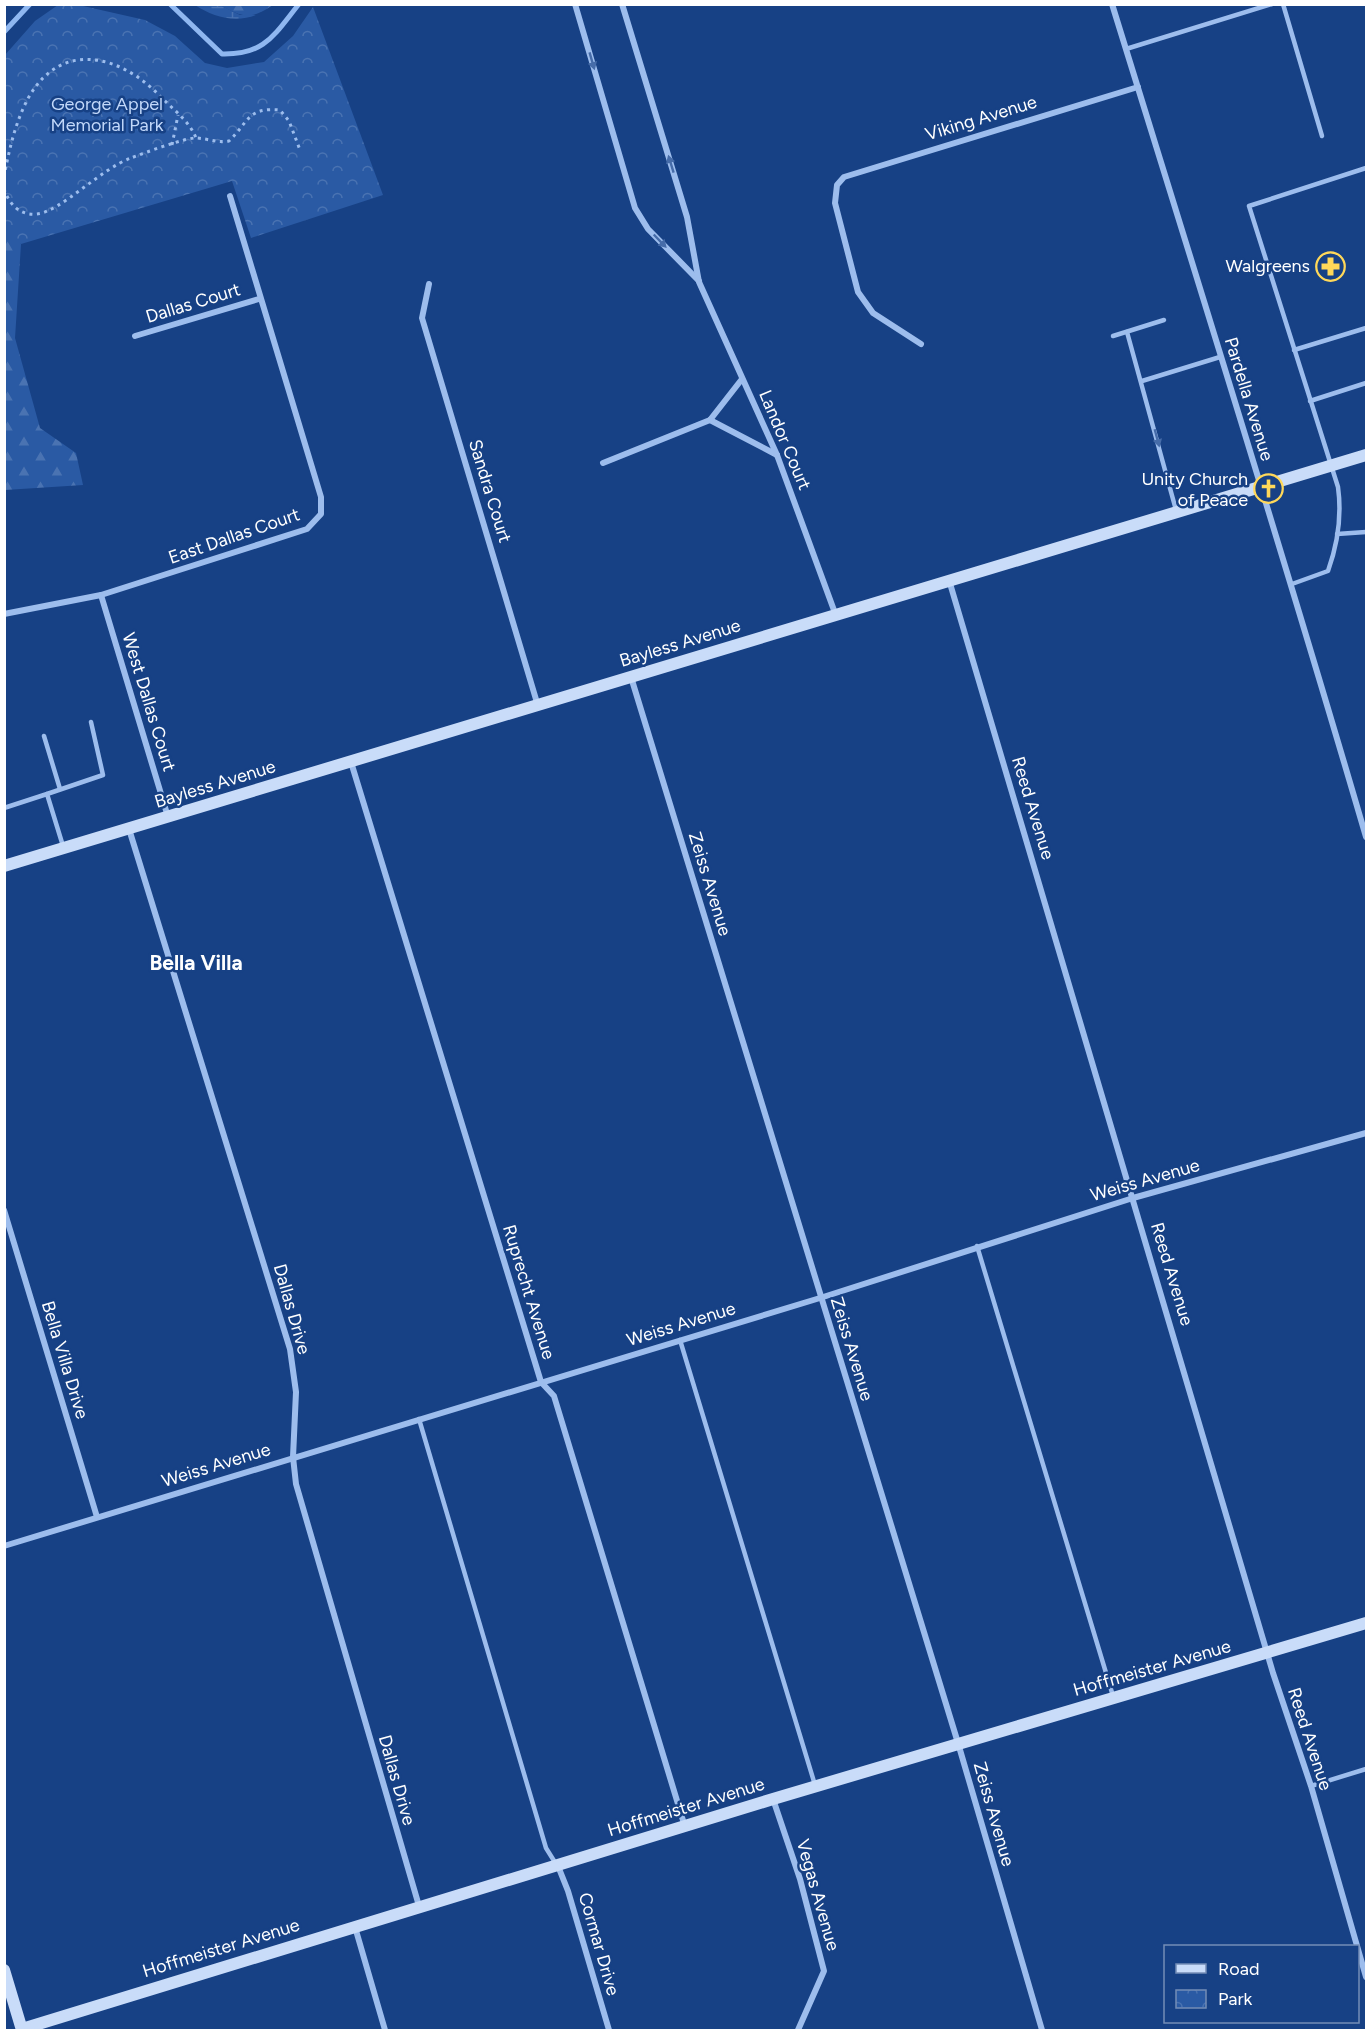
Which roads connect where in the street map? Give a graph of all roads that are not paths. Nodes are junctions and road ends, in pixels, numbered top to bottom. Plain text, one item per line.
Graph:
1 (575, 4) edge
2 (622, 4) edge
3 (1112, 4) edge
4 (1272, 4) edge
5 (1283, 4) edge
6 (1126, 49) junction
7 (1138, 87) junction
8 (1322, 136) dead end
9 (1366, 168) edge
10 (230, 196) dead end
11 (699, 282) junction
12 (429, 284) dead end
13 (259, 299) junction
14 (1164, 320) dead end
15 (1366, 328) edge
16 (1127, 332) junction
17 (135, 336) dead end
18 (1113, 336) dead end
19 (921, 344) dead end
20 (1294, 350) junction
21 (1220, 357) junction
22 (742, 379) junction
23 (1142, 381) junction
24 (1366, 383) edge
25 (1310, 401) junction
26 (710, 420) junction
27 (777, 454) junction
28 (1366, 455) edge
29 (603, 463) dead end
30 (1331, 466) junction
31 (1260, 489) junction
32 (1177, 513) junction
33 (1366, 532) edge
34 (1338, 534) junction
35 (949, 579) junction
36 (1292, 584) junction
37 (101, 595) junction
38 (835, 613) junction
39 (4, 614) edge
40 (631, 677) junction
41 (538, 706) junction
42 (91, 722) dead end
43 (44, 736) dead end
44 (351, 762) junction
45 (60, 789) junction
46 (47, 794) junction
47 (4, 808) edge
48 (168, 817) junction
49 (129, 829) junction
50 (1366, 837) edge
51 (64, 849) junction
52 (4, 866) edge
53 (1366, 1133) edge
54 (1133, 1198) junction
55 (4, 1210) edge
56 (977, 1246) junction
57 (820, 1298) junction
58 (680, 1340) junction
59 (541, 1382) junction
60 (419, 1419) junction
61 (293, 1457) junction
62 (97, 1517) junction
63 (4, 1546) edge
64 (1366, 1623) edge
65 (1269, 1653) junction
66 (1114, 1699) junction
67 (958, 1743) junction
68 (1366, 1769) edge
69 (1311, 1786) junction
70 (815, 1787) junction
71 (772, 1799) junction
72 (685, 1827) junction
73 (558, 1866) junction
74 (419, 1906) junction
75 (355, 1926) junction
76 (1357, 1945) edge
77 (1359, 1953) edge
78 (4, 1970) edge
79 (1366, 1977) edge
80 (21, 2030) edge
81 (385, 2031) edge
82 (609, 2031) edge
83 (798, 2031) edge
84 (1041, 2031) edge

1 -> 11 street, Landor Court
11 -> 2 street, Landor Court
3 - 6 street, Pardella Avenue
4 - 6 lane
5 - 8 lane
6 - 7 street, Pardella Avenue
7 - 19 street, Viking Avenue
7 - 21 street, Pardella Avenue
9 - 20 lane
10 - 13 street, East Dallas Court
11 - 22 street, Landor Court
12 - 41 street, Sandra Court
13 - 17 street, Dallas Court
13 - 37 street, East Dallas Court
14 - 16 lane
15 - 20 lane
16 - 18 lane
16 - 23 lane
20 - 25 lane
21 - 23 lane
21 - 31 street, Pardella Avenue
22 - 26 street
22 - 27 street, Landor Court
23 -> 32 lane
24 - 25 lane
25 - 30 lane
26 - 27 street
26 - 29 street
27 - 38 street, Landor Court
28 - 30 street, Bayless Avenue
30 - 31 street, Bayless Avenue
30 - 34 lane
31 - 32 street, Bayless Avenue
31 - 36 street, Pardella Avenue
32 - 35 street, Bayless Avenue
33 - 34 lane
34 - 36 lane
35 - 38 street, Bayless Avenue
35 - 54 street, Reed Avenue
36 - 50 street, Pardella Avenue
37 - 39 street, East Dallas Court
37 - 48 street, West Dallas Court
38 - 40 street, Bayless Avenue
40 - 41 street, Bayless Avenue
40 - 57 street, Zeiss Avenue
41 - 44 street, Bayless Avenue
42 - 45 lane
43 - 45 lane
44 - 48 street, Bayless Avenue
44 - 59 street, Ruprecht Avenue
45 - 46 lane
46 - 47 lane
46 - 51 lane
48 - 49 street, Bayless Avenue
49 - 51 street, Bayless Avenue
49 - 61 street, Dallas Drive
51 - 52 street, Bayless Avenue
53 - 54 street, Weiss Avenue
54 - 56 street, Weiss Avenue
54 - 65 street, Reed Avenue
55 - 62 street, Bella Villa Drive
56 - 57 street, Weiss Avenue
56 - 66 lane
57 - 58 street, Weiss Avenue
57 - 67 street, Zeiss Avenue
58 - 59 street, Weiss Avenue
58 - 70 lane
59 - 60 street, Weiss Avenue
59 - 72 street, Ruprecht Avenue
60 - 61 street, Weiss Avenue
60 - 73 lane
61 - 62 street, Weiss Avenue
61 - 74 street, Dallas Drive
62 - 63 street, Weiss Avenue
64 - 65 street, Hoffmeister Avenue
65 - 66 street, Hoffmeister Avenue
65 - 69 street, Reed Avenue
66 - 67 street, Hoffmeister Avenue
67 - 70 street, Hoffmeister Avenue
67 - 84 street, Zeiss Avenue
68 - 69 lane
69 - 76 street, Reed Avenue
70 - 71 street, Hoffmeister Avenue
71 - 72 street, Hoffmeister Avenue
71 - 83 street, Vegas Avenue
72 - 73 street, Hoffmeister Avenue
73 - 74 street, Hoffmeister Avenue
73 - 82 street, Cormar Drive
74 - 75 street, Hoffmeister Avenue
75 - 80 street, Hoffmeister Avenue
75 - 81 street
77 - 79 street, Reed Avenue
78 - 80 street

